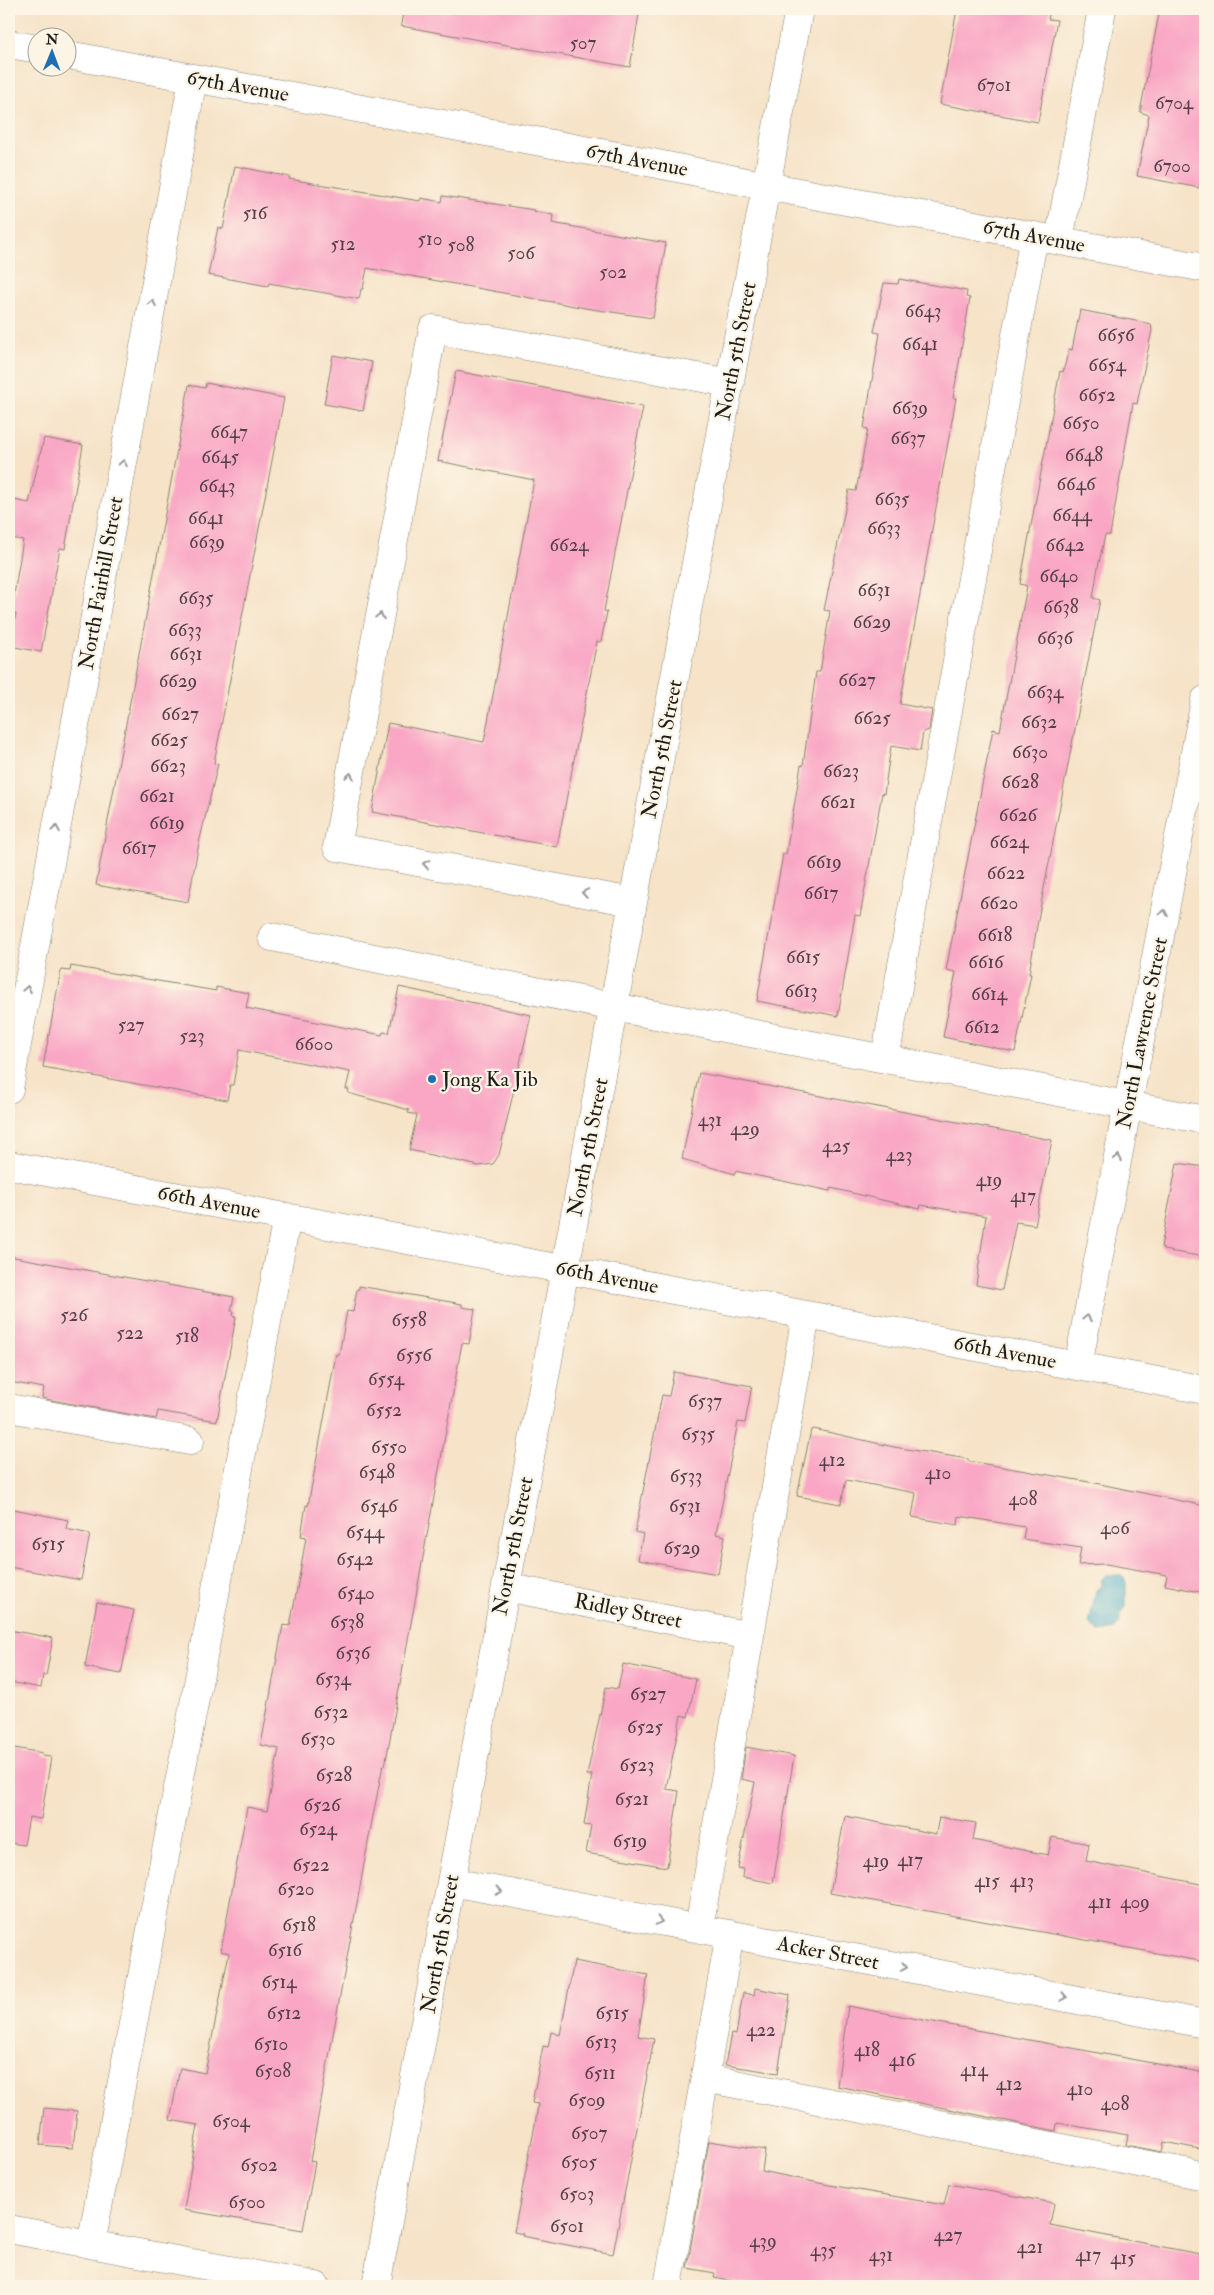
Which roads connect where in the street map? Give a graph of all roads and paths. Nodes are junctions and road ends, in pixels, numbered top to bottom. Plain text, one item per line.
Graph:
1 (799, 9) edge
2 (1102, 9) edge
3 (9, 44) edge
4 (28, 47) edge
5 (78, 56) edge
6 (193, 78) junction
7 (766, 186) junction
8 (1046, 238) junction
9 (1205, 268) edge
10 (730, 383) junction
11 (1205, 700) edge
12 (633, 902) junction
13 (272, 937) dead end
14 (614, 1007) junction
15 (885, 1059) junction
16 (9, 1089) edge
17 (1128, 1106) junction
18 (1205, 1120) edge
19 (9, 1164) edge
20 (287, 1217) junction
21 (565, 1269) junction
22 (806, 1314) junction
23 (1078, 1366) junction
24 (1205, 1390) edge
25 (9, 1408) edge
26 (190, 1441) dead end
27 (506, 1587) junction
28 (750, 1636) junction
29 (451, 1882) junction
30 (699, 1928) junction
31 (730, 1934) junction
32 (1205, 2024) edge
33 (705, 2078) junction
34 (1205, 2176) edge
35 (9, 2229) edge
36 (91, 2244) junction
37 (316, 2286) edge
38 (376, 2286) edge
39 (668, 2286) edge

1 - 7 street, North 5th Street
2 - 8 street
3 - 4 street
5 - 6 street, 67th Avenue
6 - 7 street, 67th Avenue
16 -> 6 street, North Fairhill Street
7 - 8 street, 67th Avenue
7 - 10 street, North 5th Street
8 - 9 street, 67th Avenue
8 - 15 street
10 - 12 street, North 5th Street
12 -> 10 street
17 -> 11 street, North Lawrence Street
12 - 14 street, North 5th Street
13 - 14 street
14 - 15 street
14 - 21 street, North 5th Street
15 - 17 street
17 - 18 street
23 -> 17 street, North Lawrence Street
19 - 20 street, 66th Avenue
20 - 21 street, 66th Avenue
20 - 36 street
21 - 22 street, 66th Avenue
21 - 27 street, North 5th Street
22 - 23 street, 66th Avenue
22 - 28 street
23 - 24 street, 66th Avenue
25 - 26 street
27 - 28 street, Ridley Street
27 - 29 street, North 5th Street
28 - 30 street
29 -> 30 street, Acker Street
29 - 38 street, North 5th Street
30 - 31 street, Acker Street
31 -> 32 street, Acker Street
31 - 33 street
33 - 34 street
33 - 39 street
35 - 36 street
36 - 37 street

